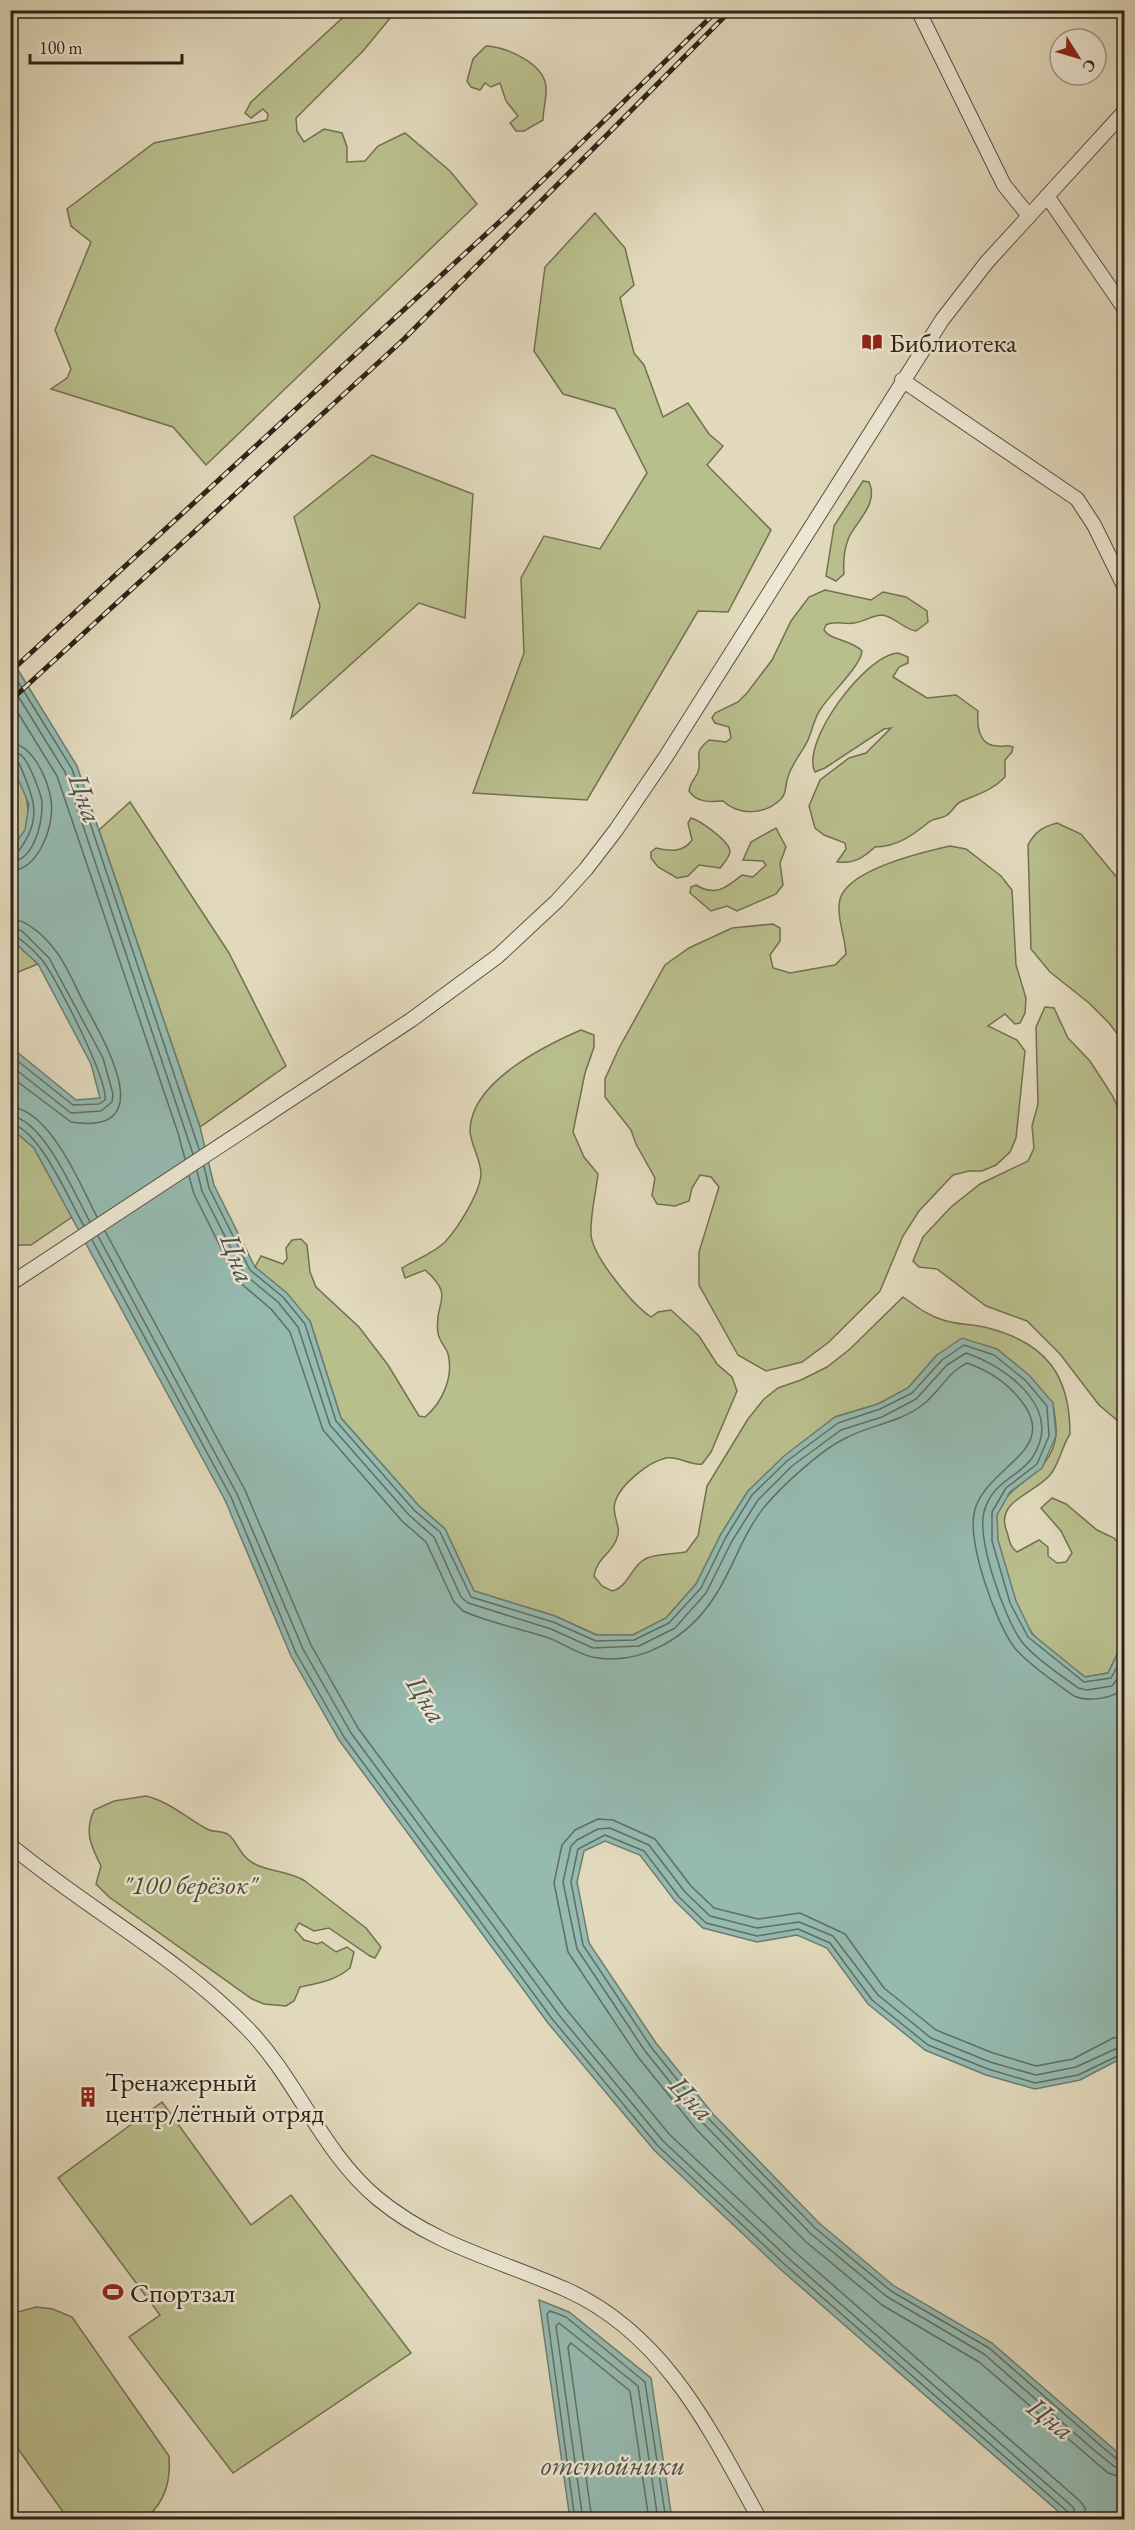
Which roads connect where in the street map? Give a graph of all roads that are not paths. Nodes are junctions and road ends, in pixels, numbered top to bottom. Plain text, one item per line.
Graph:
1 (918, 10) edge
2 (1125, 112) edge
3 (1047, 196) junction
4 (1029, 216) junction
5 (1125, 308) edge
6 (902, 380) junction
7 (1125, 586) edge
8 (13, 1283) edge
9 (10, 1845) edge
10 (760, 2520) edge

1 - 4 street
2 - 3 street
3 - 4 street
3 - 5 street
4 - 6 street
6 - 7 street
6 - 8 street
9 - 10 street

